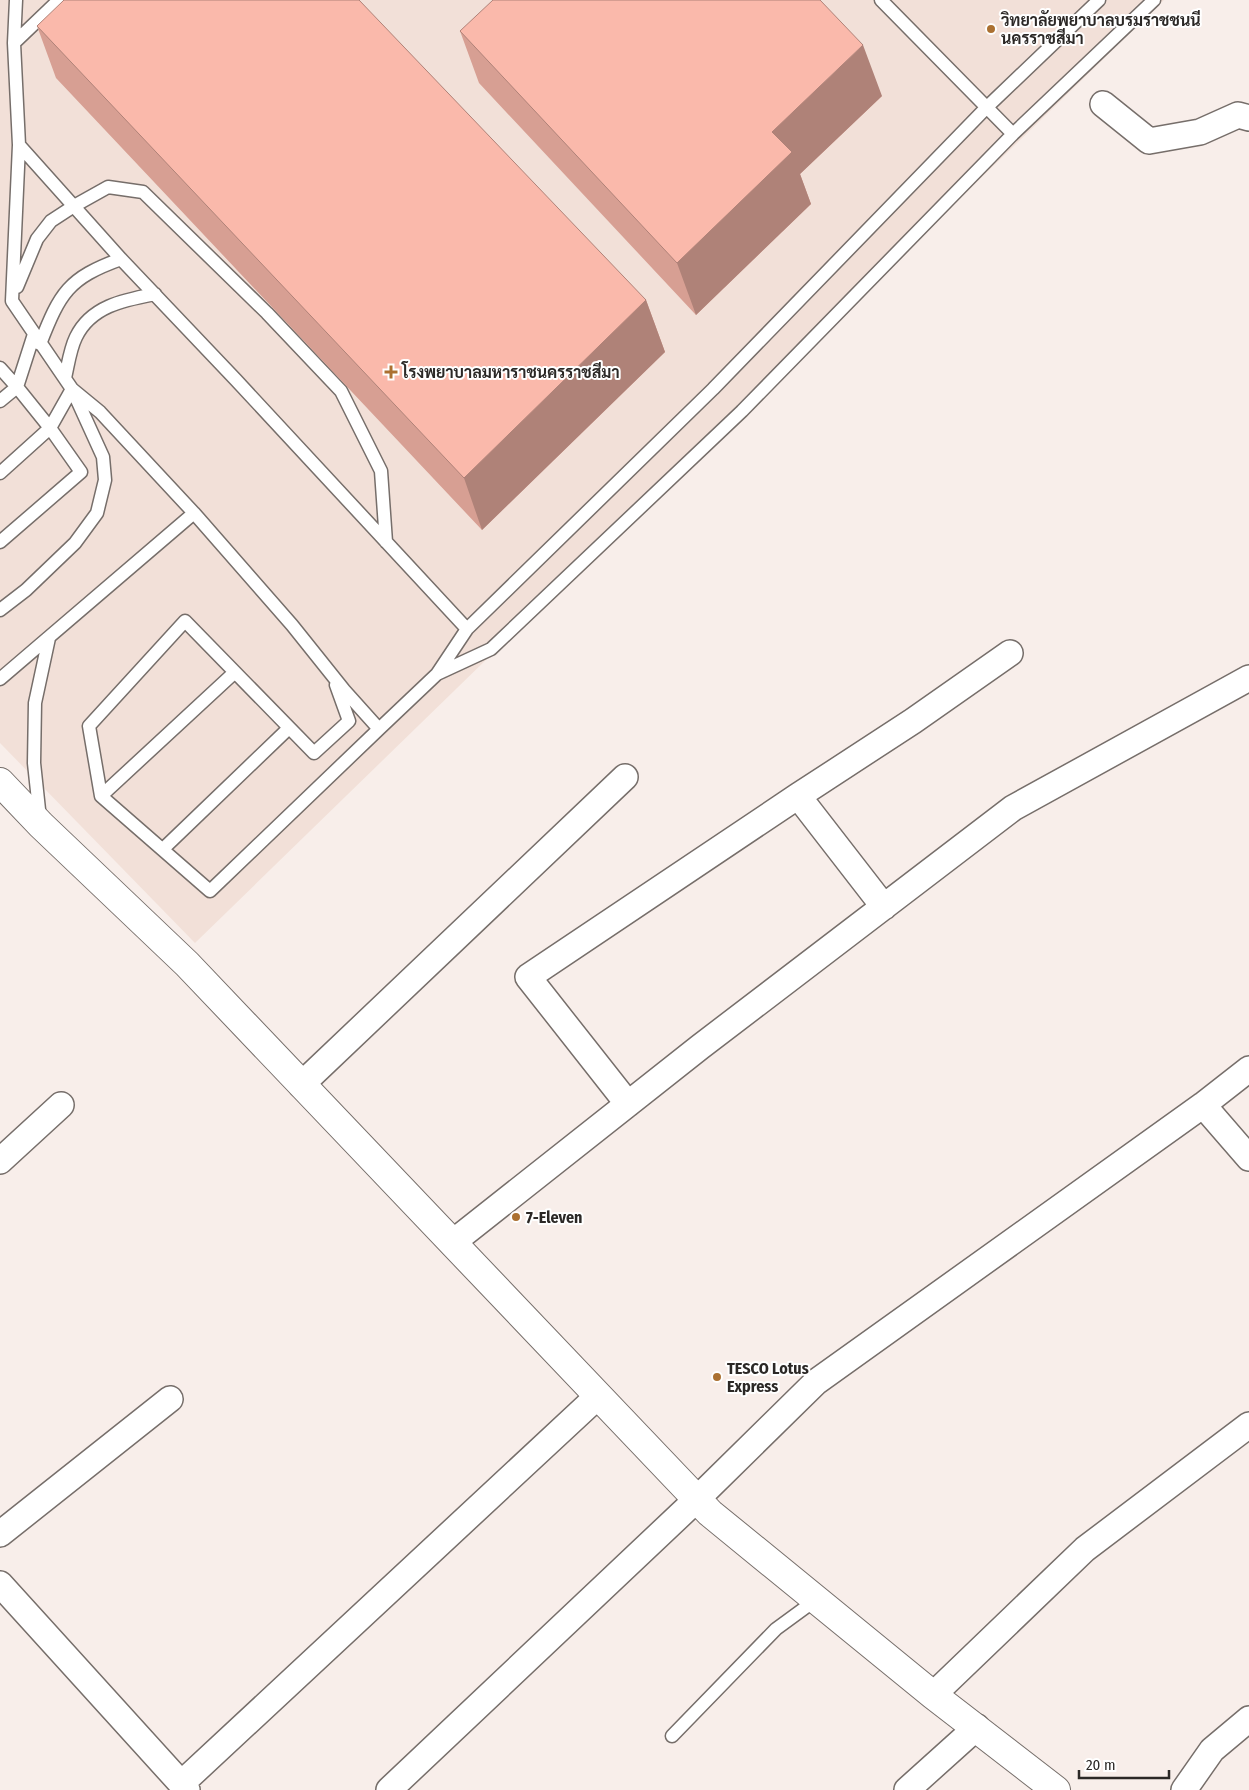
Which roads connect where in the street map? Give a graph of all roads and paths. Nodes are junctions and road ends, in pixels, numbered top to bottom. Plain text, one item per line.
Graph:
1 (16, 0) edge
2 (59, 0) edge
3 (881, 0) edge
4 (1100, 0) edge
5 (1154, 0) edge
6 (14, 43) junction
7 (1103, 104) dead end
8 (986, 108) junction
9 (1249, 118) edge
10 (1012, 134) junction
11 (19, 145) junction
12 (74, 206) junction
13 (121, 259) junction
14 (155, 294) junction
15 (12, 301) junction
16 (37, 339) junction
17 (0, 368) edge
18 (65, 378) junction
19 (17, 387) junction
20 (72, 389) junction
21 (0, 401) edge
22 (50, 428) junction
23 (0, 473) edge
24 (194, 513) junction
25 (0, 542) edge
26 (386, 542) junction
27 (0, 610) edge
28 (467, 629) junction
29 (49, 638) junction
30 (1010, 653) dead end
31 (235, 672) junction
32 (437, 674) junction
33 (333, 676) junction
34 (1249, 678) edge
35 (0, 679) edge
36 (289, 728) junction
37 (379, 729) junction
38 (625, 777) dead end
39 (0, 782) edge
40 (101, 796) junction
41 (798, 796) junction
42 (41, 824) junction
43 (162, 849) junction
44 (884, 907) junction
45 (1249, 1069) edge
46 (301, 1085) junction
47 (628, 1104) junction
48 (61, 1105) dead end
49 (1203, 1105) junction
50 (1249, 1158) edge
51 (0, 1160) edge
52 (452, 1243) junction
53 (598, 1396) junction
54 (170, 1399) dead end
55 (1249, 1425) edge
56 (697, 1500) junction
57 (0, 1534) edge
58 (2, 1591) edge
59 (818, 1599) junction
60 (933, 1694) junction
61 (1249, 1719) edge
62 (977, 1727) junction
63 (672, 1736) dead end
64 (401, 1786) edge
65 (184, 1787) edge
66 (906, 1790) edge
67 (1056, 1790) edge
68 (1184, 1790) edge

1 - 6 lane
2 - 6 lane
3 - 8 lane
4 - 8 lane
5 - 10 lane
6 - 11 lane
7 - 9 street
8 - 10 lane
8 - 28 lane
10 - 32 lane
11 - 12 lane
11 - 15 lane
12 - 13 lane
12 - 15 lane
12 - 26 lane
13 - 14 lane
13 - 16 lane
14 - 18 lane
14 - 26 lane
15 - 16 lane
16 - 18 lane
16 - 19 lane
17 - 19 lane
18 - 20 lane
19 - 21 lane
19 - 22 lane
20 - 22 lane
20 - 24 lane
20 - 27 lane
22 - 23 lane
22 - 25 lane
24 - 29 lane
24 - 33 lane
26 - 28 lane
28 - 32 lane
29 - 35 lane
29 - 42 lane
30 - 41 street
31 - 36 lane
31 - 40 lane
31 - 40 lane
32 - 37 lane
33 - 36 lane
33 - 37 lane
34 - 44 street
36 - 43 lane
37 - 43 lane
38 - 46 street
39 - 42 street
40 - 43 lane
41 - 44 street
41 - 47 street
42 - 46 street
44 - 47 street
45 - 49 street
46 - 52 street
47 - 52 street
48 - 51 street
49 - 50 street
49 - 56 street
52 - 53 street
53 - 56 street
53 - 65 street
54 - 57 street
55 - 60 street
56 - 59 street
56 - 64 street
58 - 65 street
59 - 60 street
59 - 63 lane
60 - 62 street
61 - 68 street
62 - 66 street
62 - 67 street

